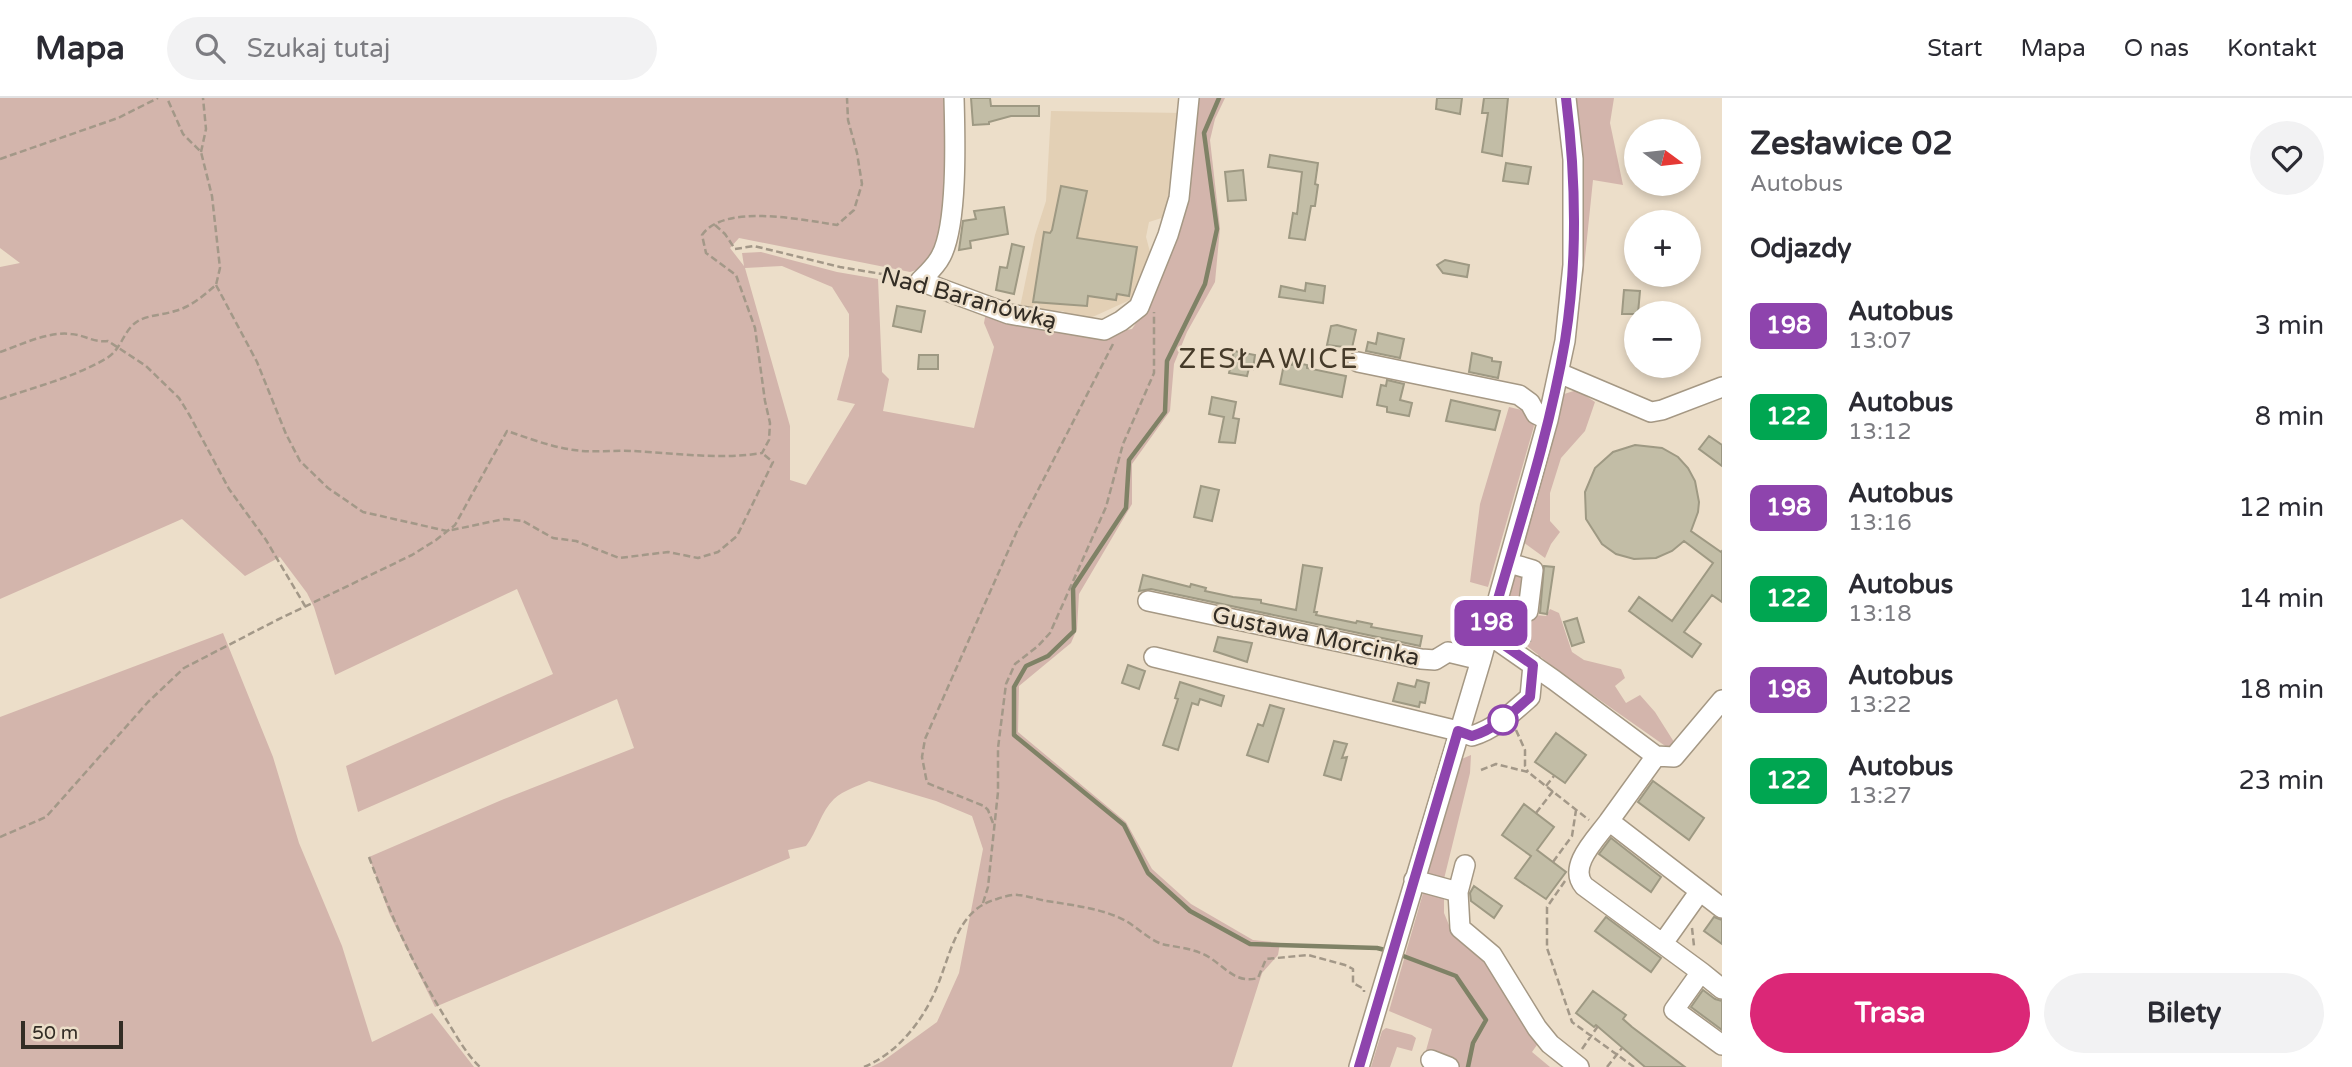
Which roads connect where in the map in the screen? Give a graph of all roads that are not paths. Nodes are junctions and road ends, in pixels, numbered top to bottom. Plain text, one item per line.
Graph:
1 (954, 98) edge
2 (1189, 98) edge
3 (1566, 98) edge
4 (1358, 362) dead end
5 (1559, 373) junction
6 (1722, 387) edge
7 (1548, 420) junction
8 (1509, 563) junction
9 (1148, 601) dead end
10 (1528, 611) road end
11 (1488, 634) junction
12 (1154, 657) dead end
13 (1481, 660) junction
14 (1533, 665) junction
15 (1722, 700) edge
16 (1458, 731) junction
17 (1656, 756) junction
18 (1606, 826) junction
19 (1465, 865) dead end
20 (1414, 880) junction
21 (1700, 891) junction
22 (1458, 892) junction
23 (1722, 908) edge
24 (1662, 943) junction
25 (1701, 972) junction
26 (1722, 989) edge
27 (1722, 1045) edge
28 (1576, 1065) edge
29 (1359, 1067) edge

1 - 2 street, Nad Baranówką
3 - 5 street
4 - 7 street
5 - 6 street
5 - 7 street
7 - 8 street
8 - 10 street
8 - 11 street
9 - 13 street, Gustawa Morcinka
11 - 13 street
11 - 14 street
12 - 16 street
13 - 16 street
14 - 16 street
14 - 17 street
15 - 17 street
16 - 20 street
17 - 18 street
18 - 21 street
18 - 24 street
19 - 22 street
20 - 22 street
20 - 29 street
21 - 23 street
21 - 24 street
22 - 28 street
24 - 25 street
25 - 26 street
25 - 27 street

